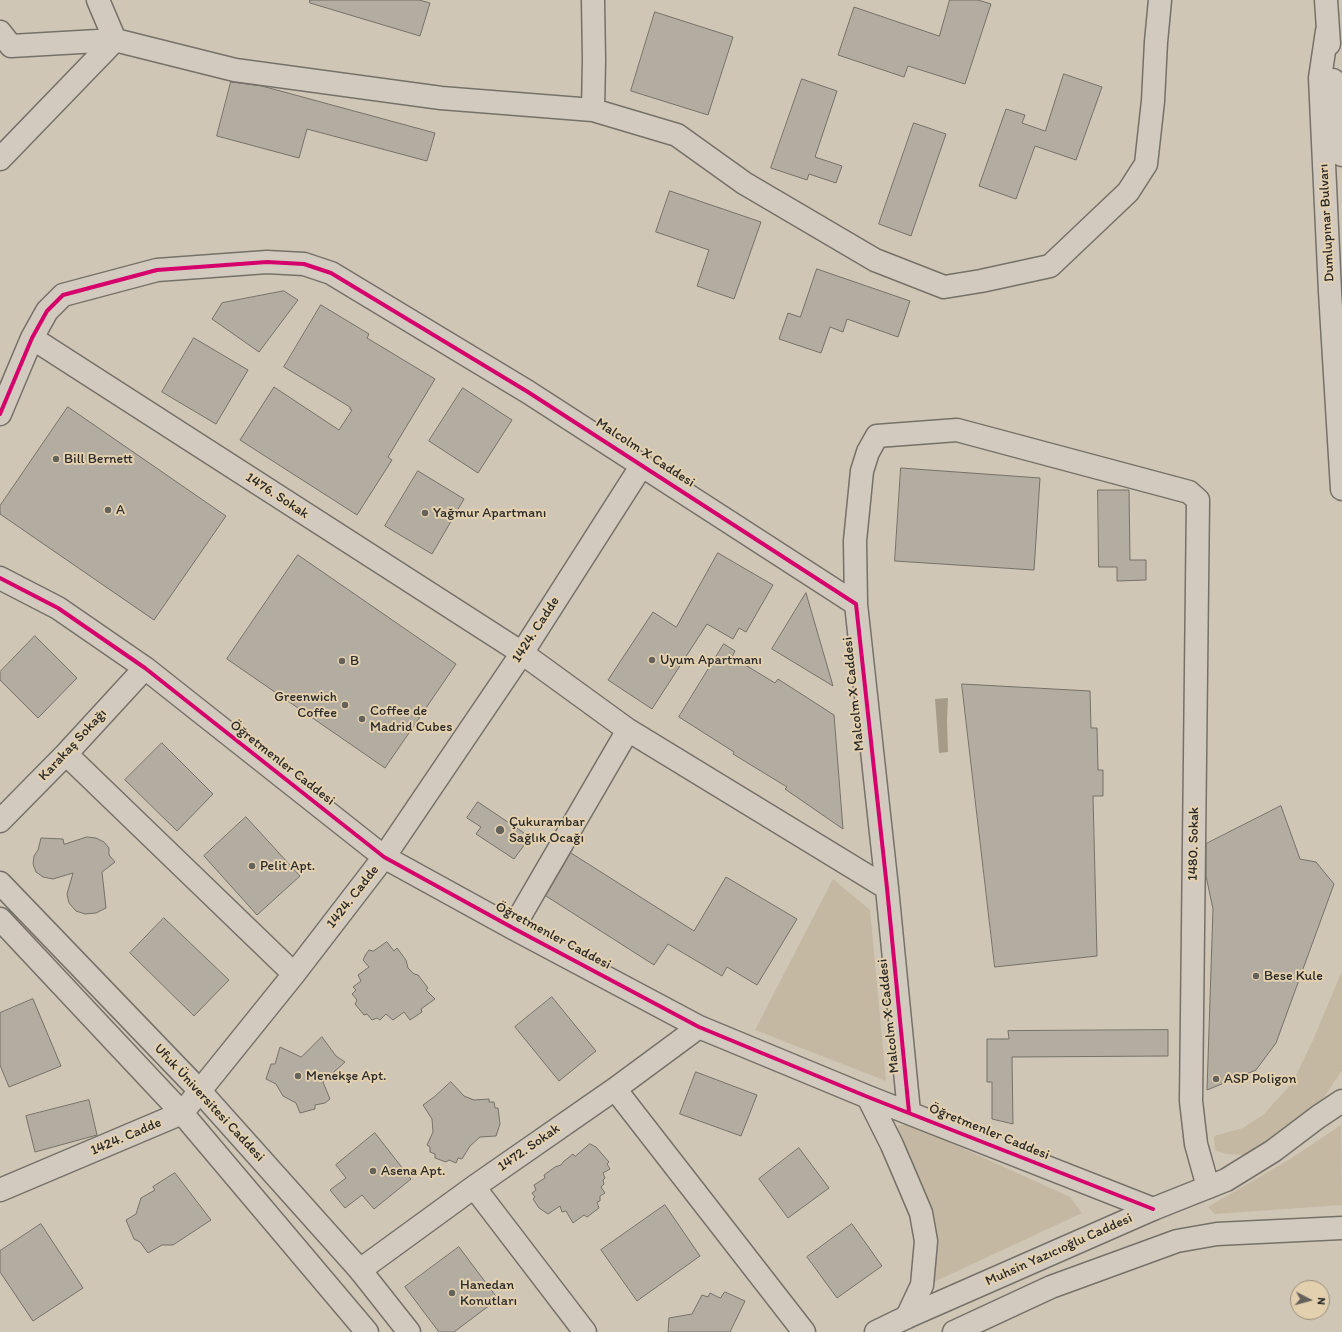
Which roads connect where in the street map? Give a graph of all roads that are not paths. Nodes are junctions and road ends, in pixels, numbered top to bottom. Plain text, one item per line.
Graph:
1 (98, 0) edge
2 (594, 0) edge
3 (1160, 0) edge
4 (1326, 0) edge
5 (1327, 31) junction
6 (0, 32) edge
7 (115, 40) junction
8 (593, 110) junction
9 (1342, 155) edge
10 (0, 159) edge
11 (32, 338) junction
12 (0, 414) edge
13 (642, 465) junction
14 (1342, 488) edge
15 (0, 578) edge
16 (856, 604) junction
17 (522, 653) junction
18 (145, 668) junction
19 (628, 730) junction
20 (66, 754) junction
21 (0, 821) edge
22 (384, 856) junction
23 (0, 883) edge
24 (887, 888) junction
25 (0, 919) edge
26 (513, 928) junction
27 (294, 974) junction
28 (699, 1027) junction
29 (615, 1089) junction
30 (199, 1090) junction
31 (868, 1097) junction
32 (1342, 1101) edge
33 (909, 1112) junction
34 (182, 1113) junction
35 (474, 1187) junction
36 (1208, 1187) junction
37 (0, 1190) edge
38 (1153, 1209) junction
39 (1342, 1228) edge
40 (360, 1270) junction
41 (907, 1317) junction
42 (367, 1332) edge
43 (409, 1332) edge
44 (585, 1332) edge
45 (804, 1332) edge
46 (876, 1332) edge
47 (954, 1332) edge

1 - 7 main road
2 - 8 main road
3 - 8 main road
4 - 5 main road, Dumlupınar Bulvarı
5 - 9 main road, Dumlupınar Bulvarı
5 - 14 main road, Dumlupınar Bulvarı
6 - 7 main road
7 - 8 main road
7 - 10 main road
11 - 12 main road, Malcolm X Caddesi
11 - 13 main road, Malcolm X Caddesi
11 - 17 main road, 1476. Sokak
13 - 16 main road, Malcolm X Caddesi
13 - 17 main road, 1424. Cadde
15 - 18 main road, Öğretmenler Caddesi
16 - 24 main road, Malcolm X Caddesi
16 - 36 main road, 1480. Sokak
17 - 19 main road, 1476. Sokak
17 - 22 main road, 1424. Cadde
18 - 20 main road, Karakaş Sokağı
18 - 22 main road, Öğretmenler Caddesi
19 - 24 main road, 1476. Sokak
19 - 26 main road
20 - 21 main road, Karakaş Sokağı
20 - 27 main road
22 - 26 main road, Öğretmenler Caddesi
22 - 27 main road, 1424. Cadde
23 - 30 main road, Ufuk Üniversitesi Caddesi
24 - 33 main road, Malcolm X Caddesi
25 - 34 main road, Ufuk Üniversitesi Caddesi
26 - 28 main road, Öğretmenler Caddesi
27 - 30 main road, 1424. Cadde
28 - 29 main road, 1472. Sokak
28 - 31 main road, Öğretmenler Caddesi
29 - 35 main road, 1472. Sokak
29 - 45 main road
30 - 34 main road, 1424. Cadde
30 - 40 main road, Ufuk Üniversitesi Caddesi
31 - 33 main road, Öğretmenler Caddesi
31 - 41 main road
32 - 36 main road, Muhsin Yazıcıoğlu Caddesi
33 - 38 main road, Öğretmenler Caddesi
34 - 37 main road, 1424. Cadde
34 - 42 main road, Ufuk Üniversitesi Caddesi
35 - 40 main road, 1472. Sokak
35 - 44 main road
36 - 38 main road, Muhsin Yazıcıoğlu Caddesi
38 - 41 main road, Muhsin Yazıcıoğlu Caddesi
39 - 47 main road
40 - 43 main road, Ufuk Üniversitesi Caddesi
41 - 46 main road, Muhsin Yazıcıoğlu Caddesi

